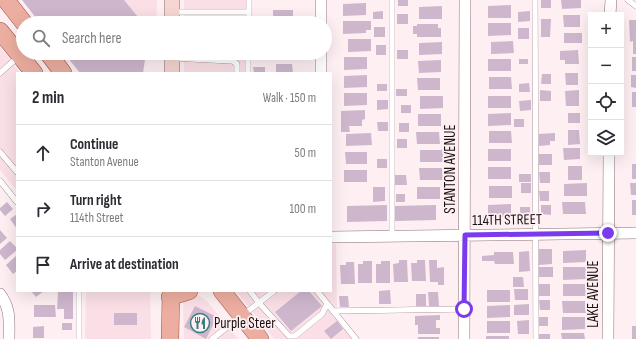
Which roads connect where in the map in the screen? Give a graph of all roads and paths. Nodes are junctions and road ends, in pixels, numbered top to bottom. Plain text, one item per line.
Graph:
1 (6, 0) edge
2 (249, 0) edge
3 (321, 0) edge
4 (392, 0) edge
5 (465, 0) edge
6 (535, 0) edge
7 (611, 0) edge
8 (628, 0) edge
9 (636, 6) edge
10 (172, 12) edge
11 (249, 12) junction
12 (610, 12) edge
13 (19, 16) edge
14 (249, 16) edge
15 (321, 16) edge
16 (0, 32) edge
17 (16, 51) edge
18 (16, 59) edge
19 (23, 60) edge
20 (53, 60) edge
21 (248, 60) edge
22 (321, 60) edge
23 (172, 61) edge
24 (33, 72) edge
25 (62, 72) edge
26 (237, 72) edge
27 (248, 72) edge
28 (321, 72) edge
29 (0, 73) edge
30 (0, 152) edge
31 (609, 156) edge
32 (16, 171) edge
33 (0, 181) edge
34 (16, 201) edge
35 (608, 233) junction
36 (636, 233) edge
37 (536, 234) junction
38 (465, 235) junction
39 (392, 236) junction
40 (332, 237) edge
41 (79, 292) edge
42 (179, 292) edge
43 (251, 292) edge
44 (273, 292) edge
45 (318, 292) edge
46 (169, 293) edge
47 (220, 293) edge
48 (0, 294) edge
49 (259, 303) junction
50 (328, 304) junction
51 (464, 309) junction
52 (334, 311) junction
53 (242, 316) junction
54 (256, 336) edge
55 (9, 339) edge
56 (79, 339) edge
57 (170, 339) edge
58 (212, 339) edge
59 (356, 339) edge
60 (464, 339) edge
61 (536, 339) edge
62 (608, 339) edge

1 - 13 main road
2 - 11 lane
3 - 15 street
4 - 39 lane
5 - 38 street, STANTON AVENUE
6 - 37 lane
7 - 12 street
8 - 9 lane
10 - 11 lane
11 - 14 lane
16 - 17 main road
18 - 29 lane
19 - 24 main road
20 - 25 main road
21 - 27 lane
22 - 28 street
23 - 26 lane
30 - 32 lane
31 - 35 street, LAKE AVENUE
33 - 34 lane
35 - 36 street, 114TH STREET
35 - 37 street, 114TH STREET
35 - 62 street, LAKE AVENUE
37 - 38 street, 114TH STREET
37 - 61 lane
38 - 39 street, 114TH STREET
38 - 51 street, STANTON AVENUE
39 - 40 street, 114TH STREET
41 - 56 lane
42 - 46 main road
43 - 49 lane
44 - 49 lane
45 - 50 lane
46 - 57 main road
47 - 53 main road
48 - 55 street
49 - 50 lane
49 - 53 lane
50 - 52 lane
51 - 52 lane
51 - 60 street, STANTON AVENUE
52 - 59 lane
53 - 54 main road
53 - 58 lane

